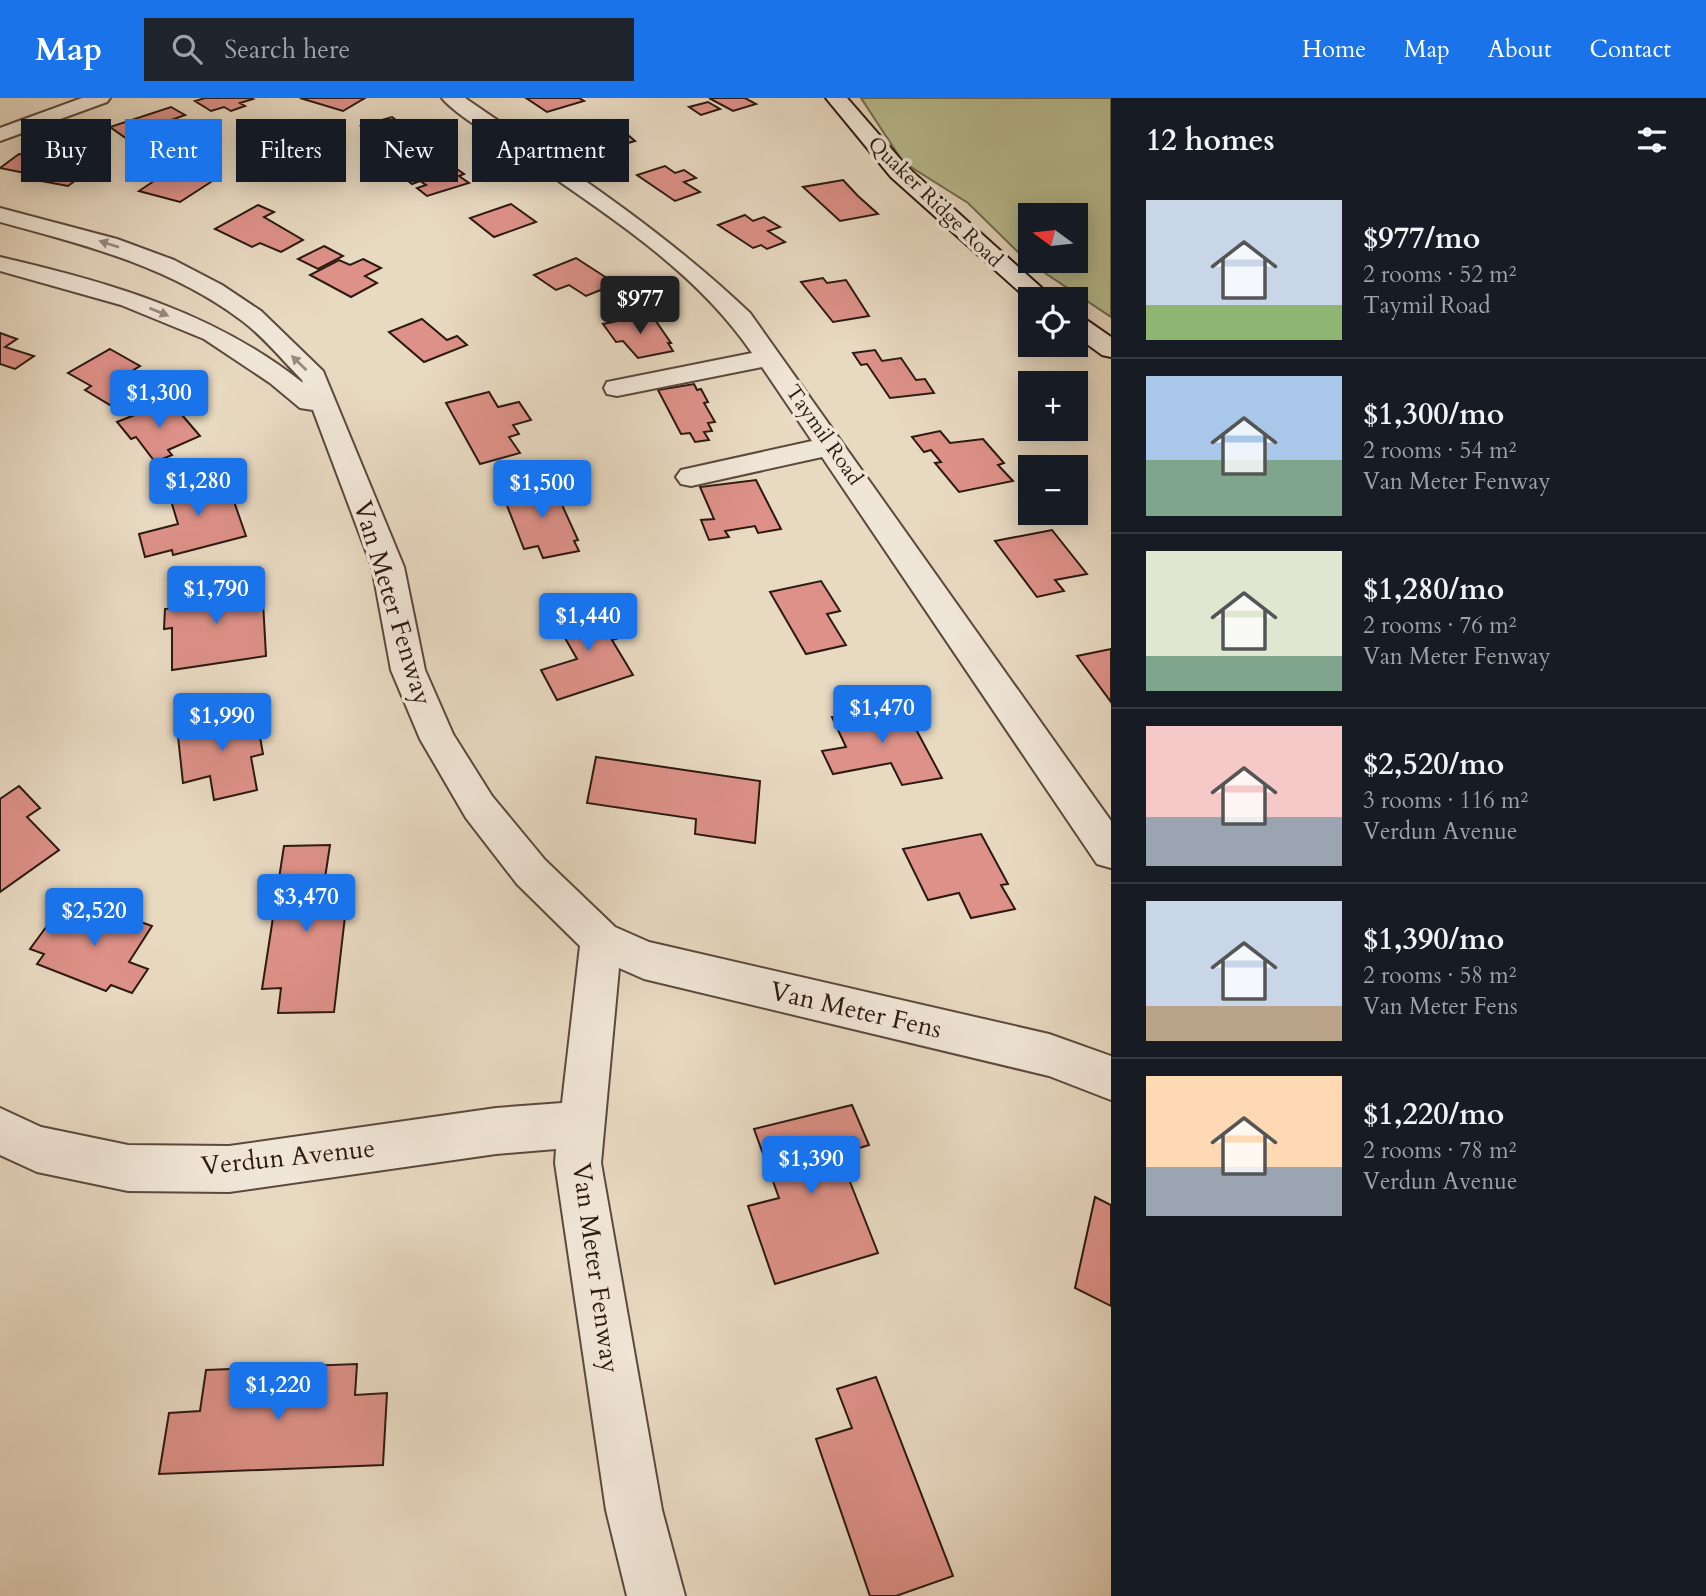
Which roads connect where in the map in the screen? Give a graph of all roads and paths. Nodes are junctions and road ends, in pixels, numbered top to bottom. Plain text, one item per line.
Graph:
1 (100, 98) edge
2 (452, 98) edge
3 (836, 98) edge
4 (0, 135) edge
5 (0, 215) edge
6 (0, 264) edge
7 (1028, 287) edge
8 (1088, 333) edge
9 (1111, 349) edge
10 (769, 358) junction
11 (617, 388) dead end
12 (333, 421) junction
13 (831, 446) junction
14 (691, 477) dead end
15 (1111, 852) edge
16 (601, 940) junction
17 (1111, 1078) edge
18 (580, 1124) junction
19 (0, 1131) edge
20 (656, 1596) edge

1 - 4 street
2 - 10 street, Taymil Road
3 - 7 street, Quaker Ridge Road
12 -> 5 street, Van Meter Fenway
6 -> 12 street
8 - 9 street
10 - 11 street
10 - 13 street, Taymil Road
12 - 16 street, Van Meter Fenway
13 - 14 street
13 - 15 street, Taymil Road
16 - 17 street, Van Meter Fens
16 - 18 street, Van Meter Fenway
18 - 19 street, Verdun Avenue
18 - 20 street, Van Meter Fenway

